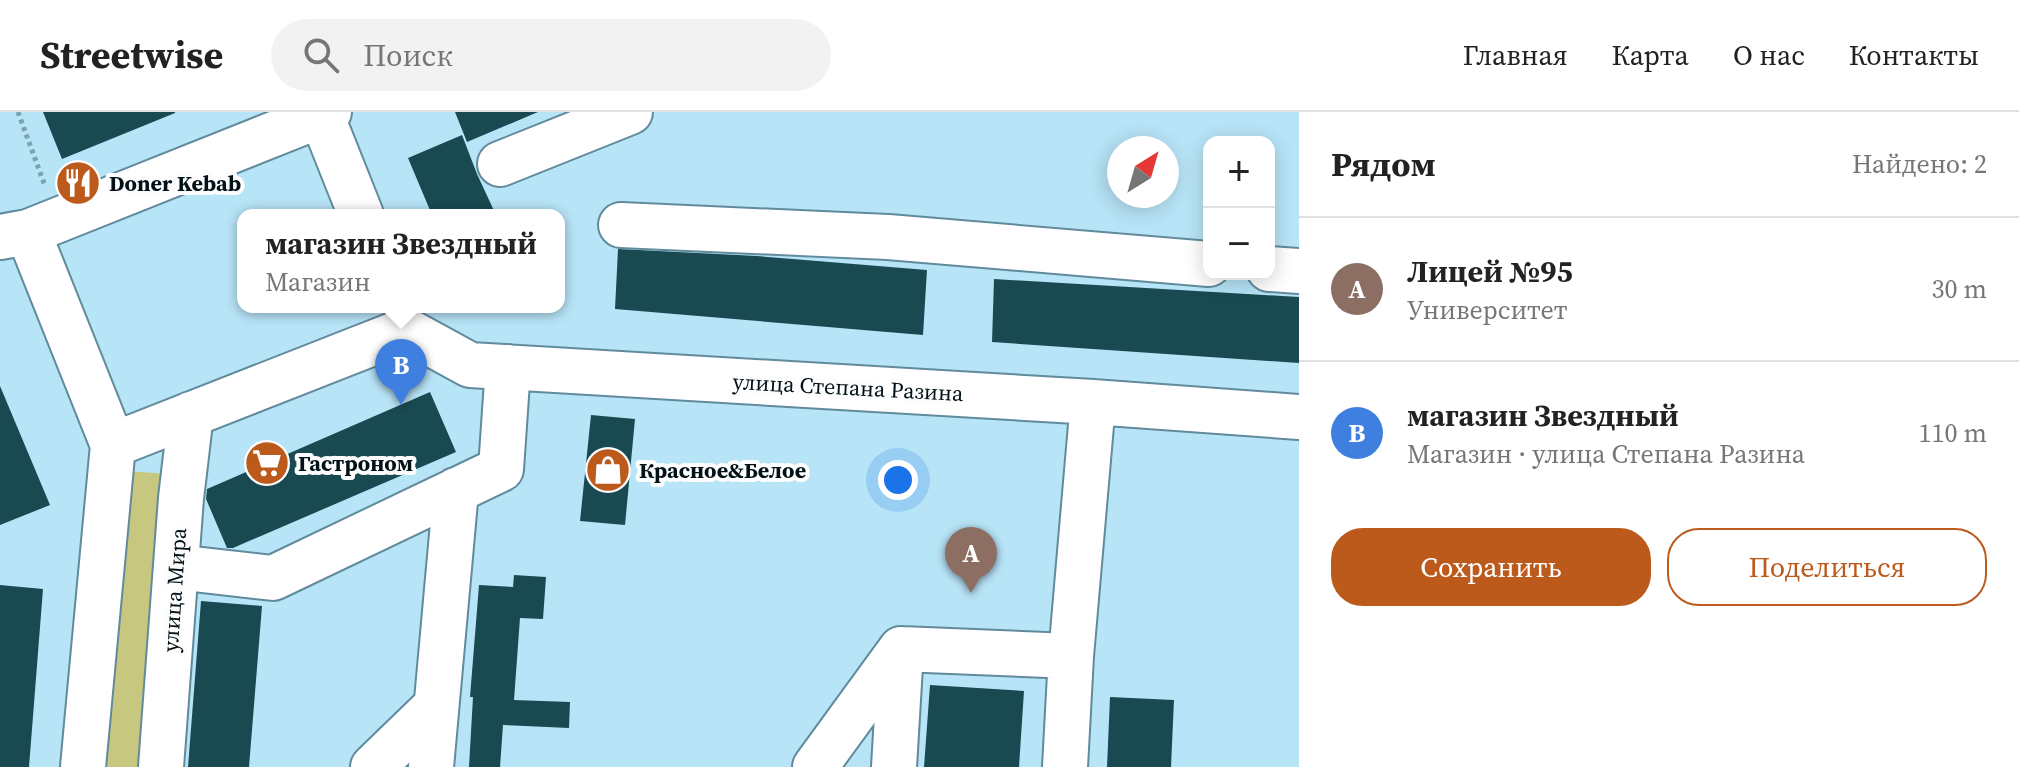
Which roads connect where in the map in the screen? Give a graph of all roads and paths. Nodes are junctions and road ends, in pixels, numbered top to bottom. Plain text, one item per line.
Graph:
1 (18, 112) edge
2 (630, 112) edge
3 (326, 114) edge
4 (500, 164) dead end
5 (359, 209) edge
6 (621, 225) dead end
7 (29, 230) edge
8 (1203, 263) edge
9 (1275, 269) edge
10 (1299, 271) edge
11 (402, 318) edge
12 (508, 367) junction
13 (1093, 402) junction
14 (191, 414) junction
15 (1299, 417) edge
16 (113, 445) junction
17 (456, 490) junction
18 (176, 567) junction
19 (901, 649) junction
20 (1071, 656) junction
21 (436, 706) junction
22 (83, 767) edge
23 (161, 767) edge
24 (373, 767) edge
25 (431, 767) edge
26 (815, 767) edge
27 (894, 767) edge
28 (1065, 767) edge

1 - 7 path
2 - 4 street
3 - 5 street
3 - 7 street
6 - 8 street
7 - 16 street
9 - 10 street
11 - 12 street, улица Степана Разина
11 - 14 street
12 - 13 street, улица Степана Разина
12 - 17 street
13 - 15 street, улица Степана Разина
13 - 20 street
14 - 16 street
14 - 18 street, улица Мира
16 - 22 street
17 - 18 street
17 - 21 street
18 - 23 street, улица Мира
19 - 20 street
19 - 26 street
19 - 27 street
20 - 28 street
21 - 24 street
21 - 25 street

